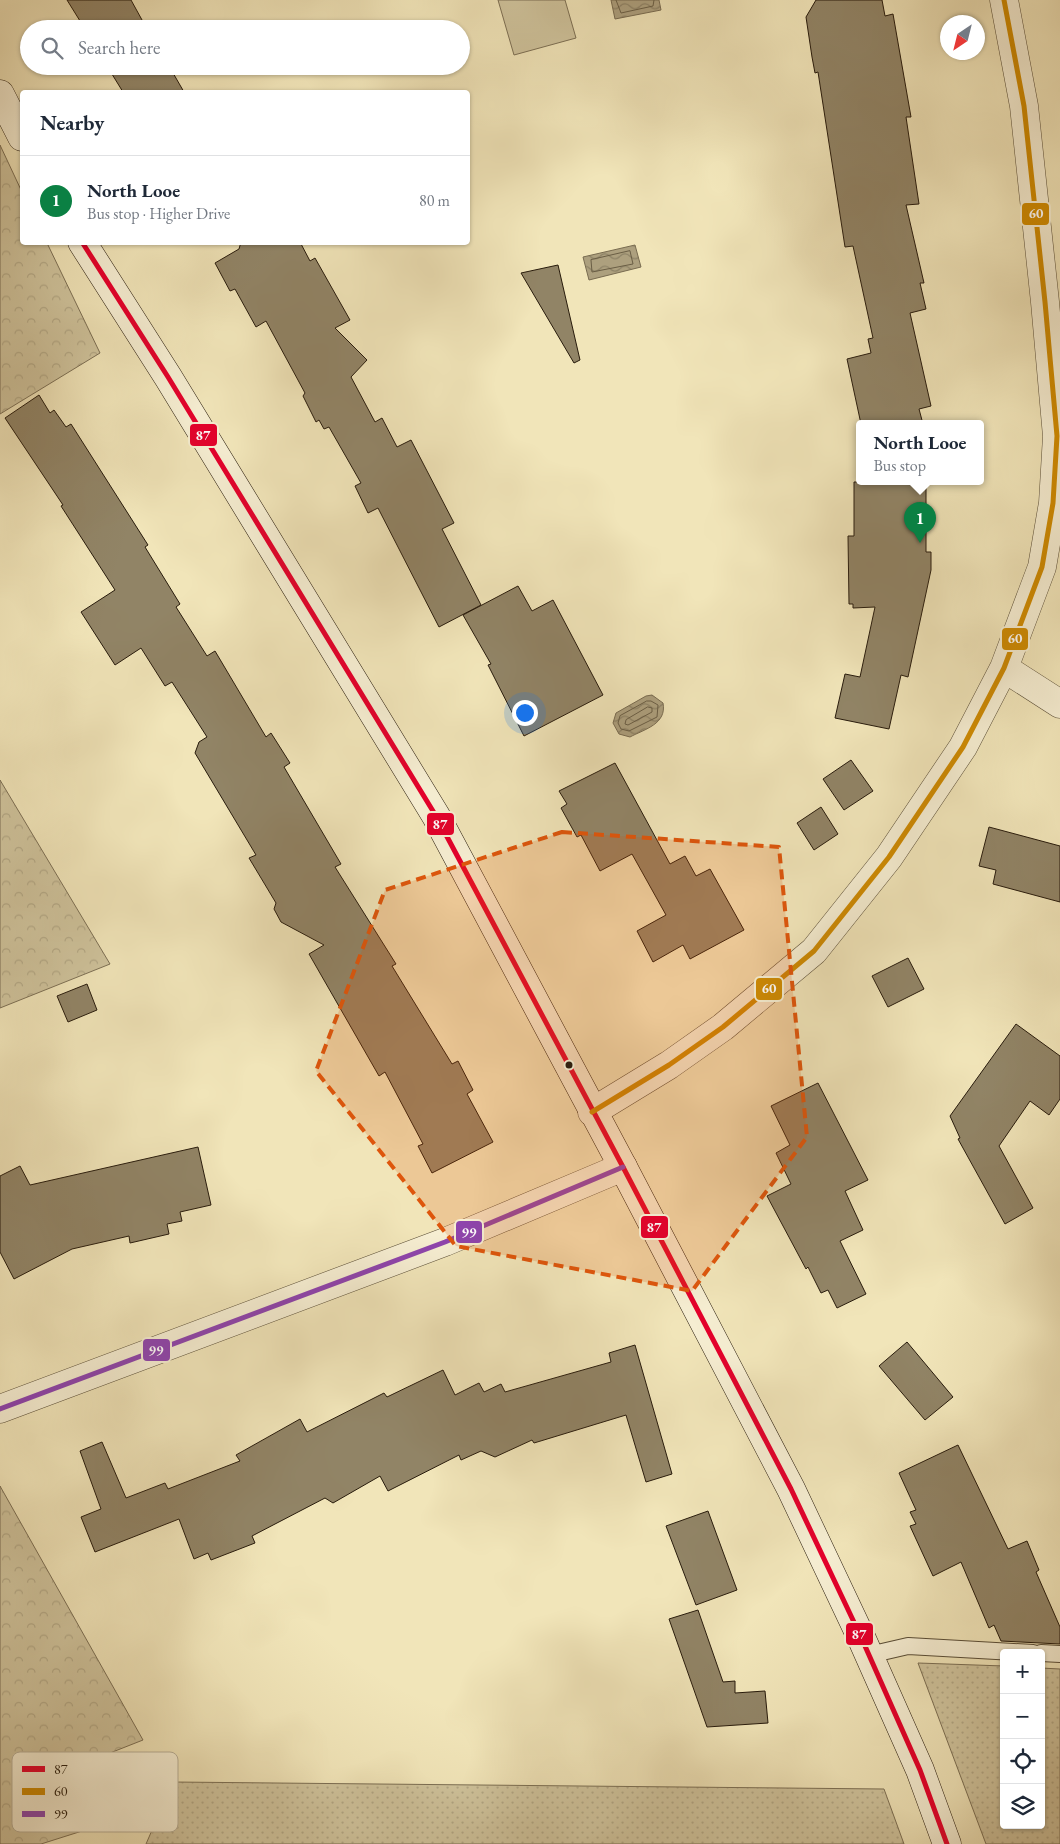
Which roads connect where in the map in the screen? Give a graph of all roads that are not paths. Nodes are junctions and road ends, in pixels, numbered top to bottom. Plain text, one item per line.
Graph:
1 (1004, 0) edge
2 (0, 94) edge
3 (20, 134) edge
4 (84, 245) edge
5 (1004, 668) junction
6 (1060, 704) edge
7 (592, 1112) junction
8 (623, 1167) junction
9 (0, 1409) edge
10 (1000, 1651) edge
11 (1045, 1653) edge
12 (1060, 1654) edge
13 (869, 1655) junction
14 (948, 1844) edge

1 - 5 street
2 - 3 street
4 - 7 street
5 - 6 street
5 - 7 street
7 - 8 street
8 - 9 street
8 - 13 street
10 - 13 lane
11 - 12 lane
13 - 14 street

